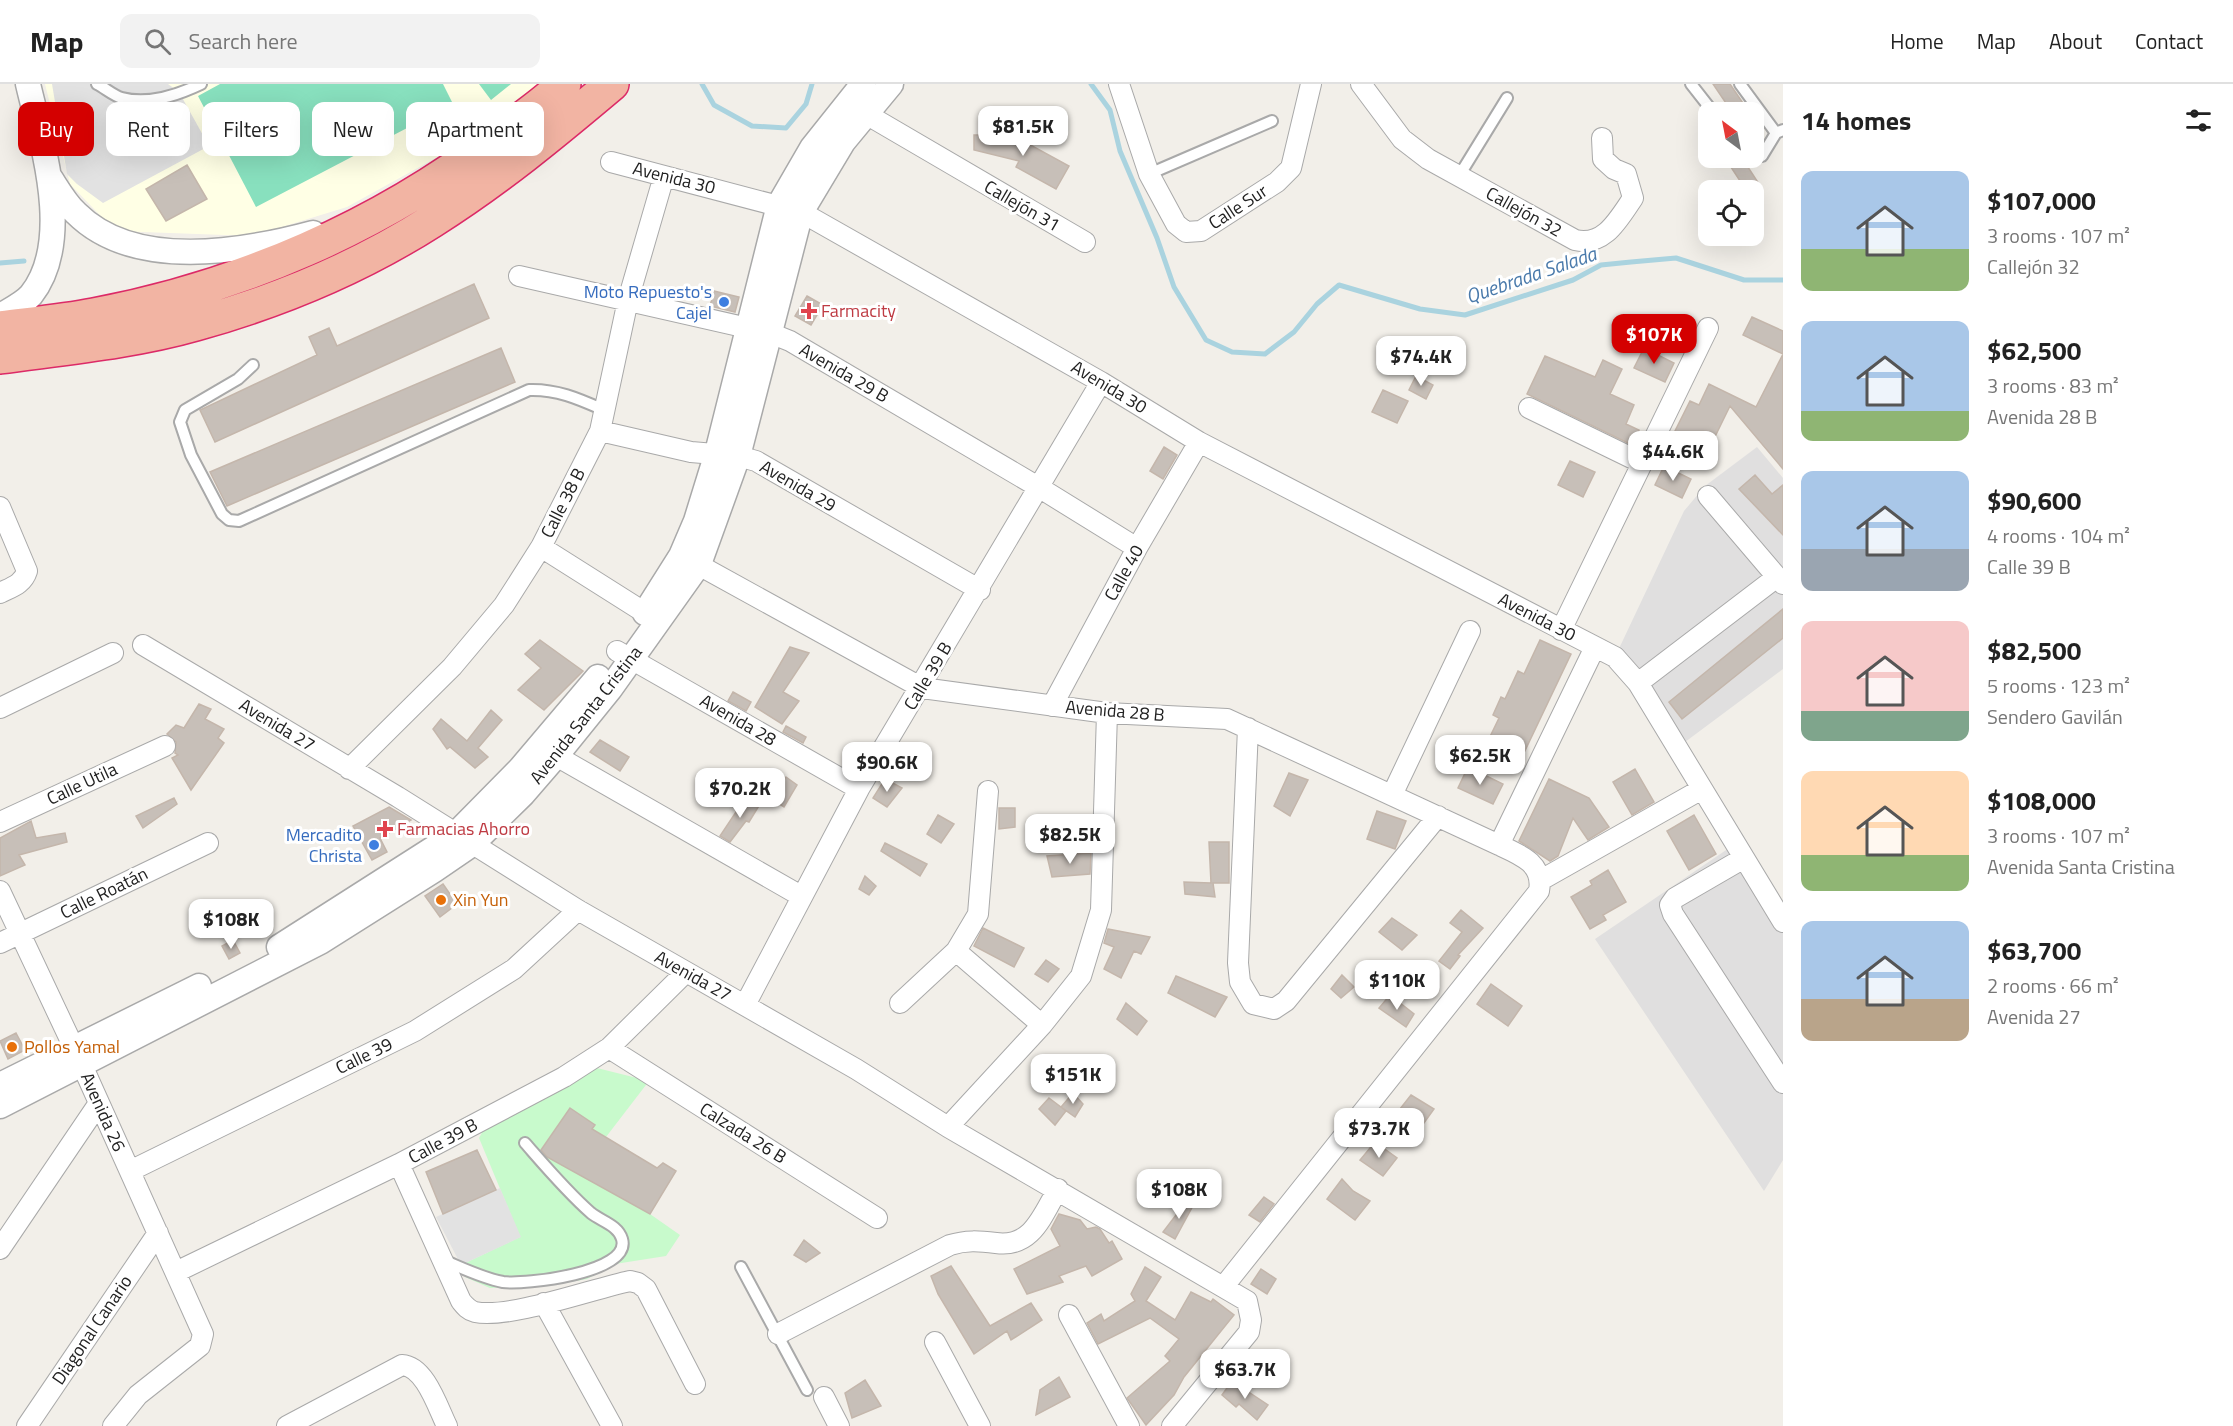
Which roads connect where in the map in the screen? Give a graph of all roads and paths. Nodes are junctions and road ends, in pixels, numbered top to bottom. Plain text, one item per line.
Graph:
1 (28, 84) edge
2 (97, 84) edge
3 (201, 84) edge
4 (564, 84) edge
5 (612, 84) edge
6 (864, 84) edge
7 (891, 84) edge
8 (1119, 84) edge
9 (1311, 84) edge
10 (1361, 84) edge
11 (1691, 84) edge
12 (1740, 84) edge
13 (1507, 98) dead end
14 (1705, 102) edge
15 (867, 114) junction
16 (1272, 121) dead end
17 (1780, 131) edge
18 (1602, 138) dead end
19 (1764, 153) edge
20 (611, 162) dead end
21 (1149, 174) junction
22 (49, 176) junction
23 (664, 176) junction
24 (1459, 176) junction
25 (790, 209) junction
26 (382, 214) junction
27 (1085, 242) dead end
28 (519, 276) dead end
29 (628, 300) junction
30 (0, 316) edge
31 (0, 328) edge
32 (1708, 328) dead end
33 (759, 331) junction
34 (0, 357) edge
35 (253, 365) dead end
36 (1101, 382) junction
37 (1529, 408) dead end
38 (604, 410) junction
39 (600, 431) junction
40 (1199, 442) junction
41 (727, 454) junction
42 (1642, 463) junction
43 (1040, 488) junction
44 (1708, 496) dead end
45 (0, 507) edge
46 (542, 546) junction
47 (1137, 548) junction
48 (690, 560) junction
49 (1780, 580) edge
50 (980, 590) junction
51 (0, 593) edge
52 (651, 617) junction
53 (1561, 630) junction
54 (1470, 631) dead end
55 (144, 645) dead end
56 (1595, 646) junction
57 (113, 653) dead end
58 (624, 655) junction
59 (1638, 683) junction
60 (922, 688) junction
61 (1052, 706) junction
62 (0, 708) edge
63 (1107, 713) junction
64 (1248, 728) junction
65 (165, 746) dead end
66 (548, 751) junction
67 (349, 769) junction
68 (859, 789) junction
69 (1702, 789) junction
70 (988, 791) dead end
71 (1392, 795) junction
72 (1438, 816) junction
73 (0, 822) edge
74 (464, 839) junction
75 (208, 843) dead end
76 (1499, 845) junction
77 (1744, 858) junction
78 (1541, 880) junction
79 (0, 891) edge
80 (801, 896) junction
81 (578, 910) junction
82 (1783, 921) edge
83 (21, 934) junction
84 (0, 943) edge
85 (956, 951) junction
86 (686, 973) junction
87 (900, 1003) dead end
88 (745, 1005) junction
89 (1042, 1025) junction
90 (609, 1048) junction
91 (79, 1057) junction
92 (1783, 1083) edge
93 (0, 1085) edge
94 (99, 1103) junction
95 (0, 1106) edge
96 (948, 1127) junction
97 (525, 1143) dead end
98 (399, 1164) junction
99 (130, 1171) junction
100 (1058, 1190) junction
101 (877, 1218) dead end
102 (158, 1233) junction
103 (0, 1249) edge
104 (442, 1260) junction
105 (741, 1267) dead end
106 (176, 1272) junction
107 (1224, 1286) junction
108 (544, 1303) junction
109 (1069, 1315) dead end
110 (778, 1334) junction
111 (935, 1342) dead end
112 (695, 1384) dead end
113 (815, 1393) joint
114 (293, 1424) edge
115 (27, 1426) edge
116 (113, 1426) edge
117 (447, 1426) edge
118 (612, 1426) edge
119 (839, 1426) edge
120 (980, 1426) edge
121 (1129, 1426) edge
122 (1172, 1426) edge

1 - 22 street
2 - 3 lane
4 - 26 highway
5 - 34 highway
6 - 25 street, Avenida Santa Cristina
7 - 15 street, Avenida Santa Cristina
8 - 21 street, Calle Sur
9 - 21 street, Calle Sur
10 - 24 street, Callejón 32
11 - 14 lane
12 - 17 lane
13 - 24 lane
15 - 25 street, Avenida Santa Cristina
15 - 27 street, Callejón 31
16 - 21 lane
17 - 19 lane
18 - 24 street, Callejón 32
20 - 23 street, Avenida 30
22 - 26 street
22 - 30 street
23 - 25 street, Avenida 30
23 - 29 street, Calle 38 B
25 - 33 street, Avenida Santa Cristina
25 - 36 street, Avenida 30
26 - 31 highway
28 - 29 street, Avenida 29 B
29 - 33 street, Avenida 29 B
29 - 38 street, Calle 38 B
32 - 42 street
33 - 41 street, Avenida Santa Cristina
33 - 43 street, Avenida 29 B
35 - 38 lane
36 - 40 street, Avenida 30
36 - 43 street, Calle 39 B
37 - 42 street
38 - 39 street, Calle 38 B
39 - 41 street, Avenida 29
39 - 46 street, Calle 38 B
40 - 47 street, Calle 40
40 - 53 street, Avenida 30
41 - 48 street, Avenida Santa Cristina
41 - 50 street, Avenida 29
42 - 53 street
43 - 47 street, Avenida 29 B
43 - 50 street, Calle 39 B
44 - 49 street
45 - 51 street
46 - 52 street
46 - 67 street, Calle 38 B
47 - 61 street, Calle 40
48 - 52 street, Avenida Santa Cristina
48 - 60 street, Avenida 28 B
49 - 59 street
50 - 60 street, Calle 39 B
52 - 58 street, Avenida Santa Cristina
53 - 56 street, Avenida 30
54 - 71 street
55 - 67 street, Avenida 27
56 - 59 street, Avenida 30
56 - 76 street
57 - 62 street
58 - 66 street, Avenida Santa Cristina
58 - 68 street, Avenida 28
59 - 69 street, Avenida 30
60 - 61 street, Avenida 28 B
60 - 68 street, Calle 39 B
61 - 63 street, Avenida 28 B
63 - 64 street, Avenida 28 B
63 - 89 street
64 - 71 street, Avenida 28 B
64 - 72 street
65 - 73 street, Calle Utila
66 - 74 street, Avenida Santa Cristina
66 - 80 street
67 - 74 street, Avenida 27
68 - 80 street, Calle 39 B
69 - 77 street, Avenida 30
69 - 78 street
70 - 85 street
71 - 72 street, Avenida 28 B
72 - 76 street, Avenida 28 B
74 - 81 street, Avenida 27
74 - 91 street, Avenida Santa Cristina
75 - 83 street, Calle Roatán
76 - 78 street, Avenida 28 B
77 - 82 street, Avenida 30
77 - 92 street
78 - 107 street
79 - 83 street, Avenida 26
80 - 88 street, Calle 39 B
81 - 86 street, Avenida 27
81 - 99 street, Calle 39
83 - 84 street, Calle Roatán
83 - 91 street, Avenida 26
85 - 87 street
85 - 89 street
86 - 88 street, Avenida 27
86 - 90 street, Calle 39 B
88 - 96 street, Avenida 27
89 - 96 street
90 - 98 street, Calle 39 B
90 - 101 street, Calzada 26 B
91 - 93 street, Avenida Santa Cristina
91 - 94 street, Avenida 26
91 - 95 street, Avenida Santa Cristina
94 - 99 street, Avenida 26
94 - 103 street
96 - 100 street, Avenida 27
97 - 104 lane
98 - 104 street
98 - 106 street, Calle 39 B
99 - 102 street, Avenida 26
100 - 107 street, Avenida 27
100 - 110 street
102 - 106 street, Avenida 26
102 - 115 street, Diagonal Canario
104 - 108 street
105 - 110 lane
106 - 116 street, Avenida 26
107 - 122 street, Avenida 27
108 - 112 street
108 - 118 street
109 - 121 street
110 - 113 lane
111 - 120 street
113 - 119 street
114 - 117 street

